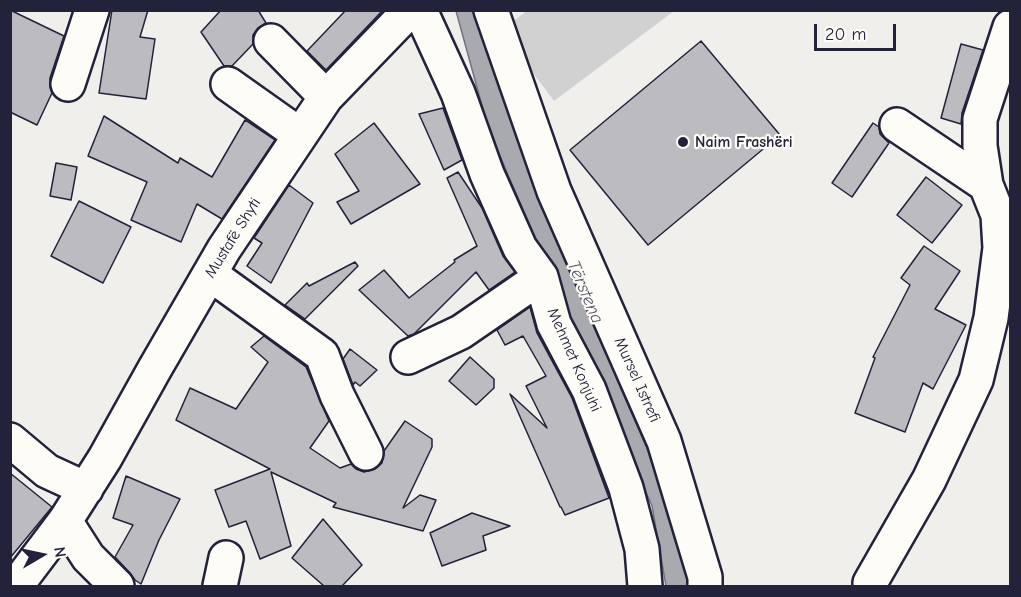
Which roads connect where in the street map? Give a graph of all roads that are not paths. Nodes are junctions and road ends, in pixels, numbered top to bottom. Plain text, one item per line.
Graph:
1 (92, 10) edge
2 (410, 10) edge
3 (420, 10) edge
4 (491, 10) edge
5 (1011, 27) edge
6 (271, 41) dead end
7 (68, 84) dead end
8 (228, 84) dead end
9 (326, 97) junction
10 (897, 124) dead end
11 (300, 135) junction
12 (986, 185) junction
13 (1004, 218) edge
14 (210, 274) junction
15 (541, 277) junction
16 (408, 357) dead end
17 (10, 440) edge
18 (366, 453) dead end
19 (86, 489) junction
20 (65, 521) junction
21 (866, 585) edge
22 (16, 586) edge
23 (117, 586) edge
24 (645, 586) edge
25 (705, 586) edge

1 - 7 street
2 - 9 street, Mustafë Shyti
3 - 15 street, Mehmet Konjuhi
4 - 25 street, Mursel Istrefi
5 - 12 street
6 - 9 street
8 - 11 street
9 - 11 street, Mustafë Shyti
10 - 12 street
11 - 14 street, Mustafë Shyti
12 - 13 street
13 - 21 street
14 - 18 street
14 - 19 street, Mustafë Shyti
15 - 16 street
15 - 24 street, Mehmet Konjuhi
17 - 19 street
19 - 20 street, Mustafë Shyti
20 - 22 street, Mustafë Shyti
20 - 23 street

